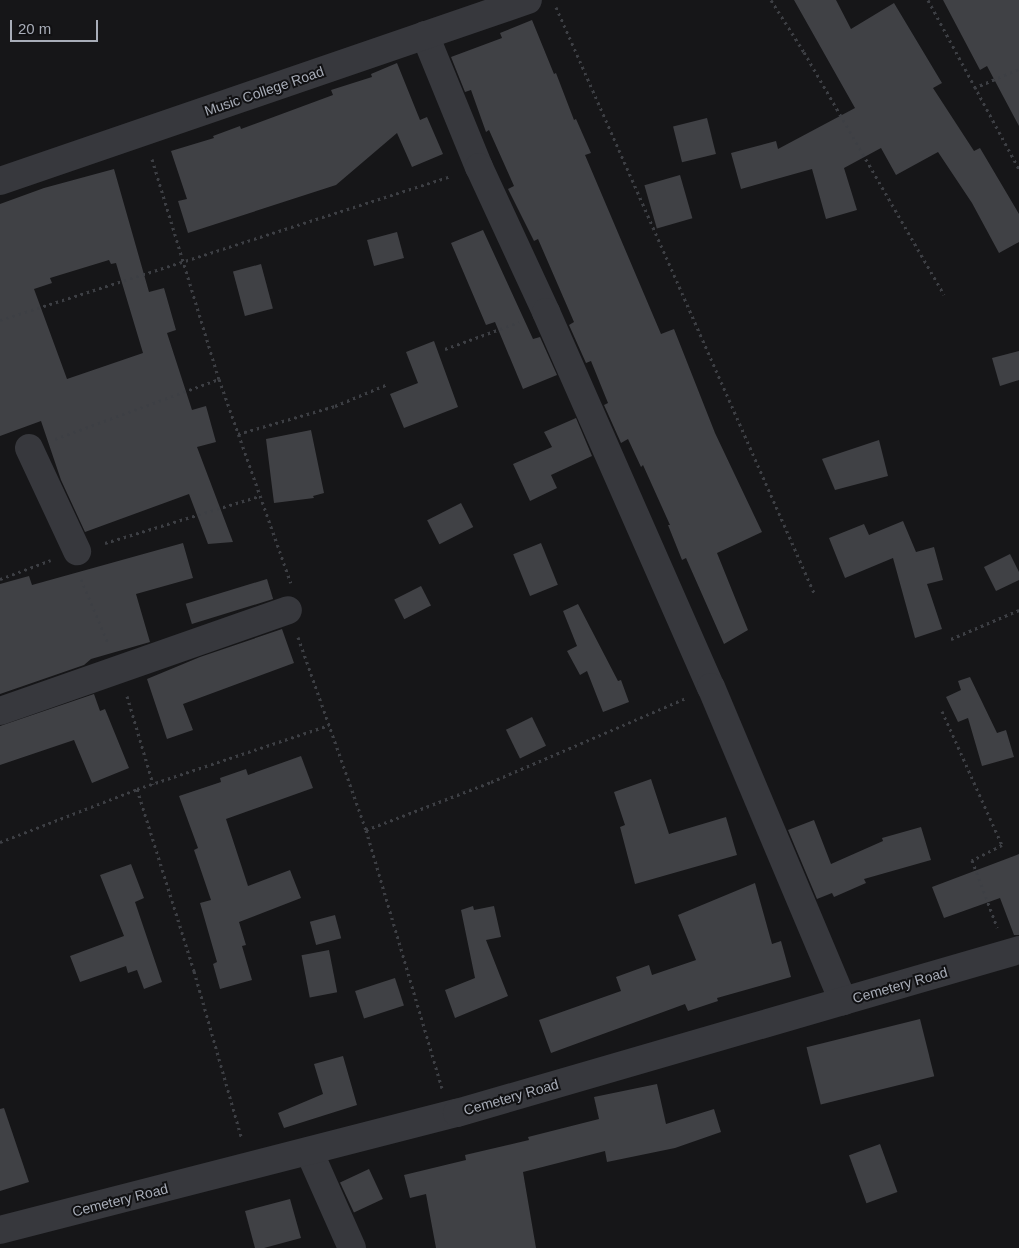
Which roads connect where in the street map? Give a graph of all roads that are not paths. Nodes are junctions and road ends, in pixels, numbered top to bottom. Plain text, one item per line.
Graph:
1 (528, 0) edge
2 (425, 35) junction
3 (0, 182) edge
4 (30, 448) road end
5 (78, 552) road end
6 (288, 610) dead end
7 (0, 710) edge
8 (1013, 952) edge
9 (843, 1001) junction
10 (309, 1151) junction
11 (0, 1230) edge
12 (352, 1248) edge

1 - 2 street, Music College Road
2 - 3 street, Music College Road
2 - 9 street
4 - 5 street
6 - 7 street
8 - 9 street, Cemetery Road
9 - 10 street, Cemetery Road
10 - 11 street, Cemetery Road
10 - 12 street

